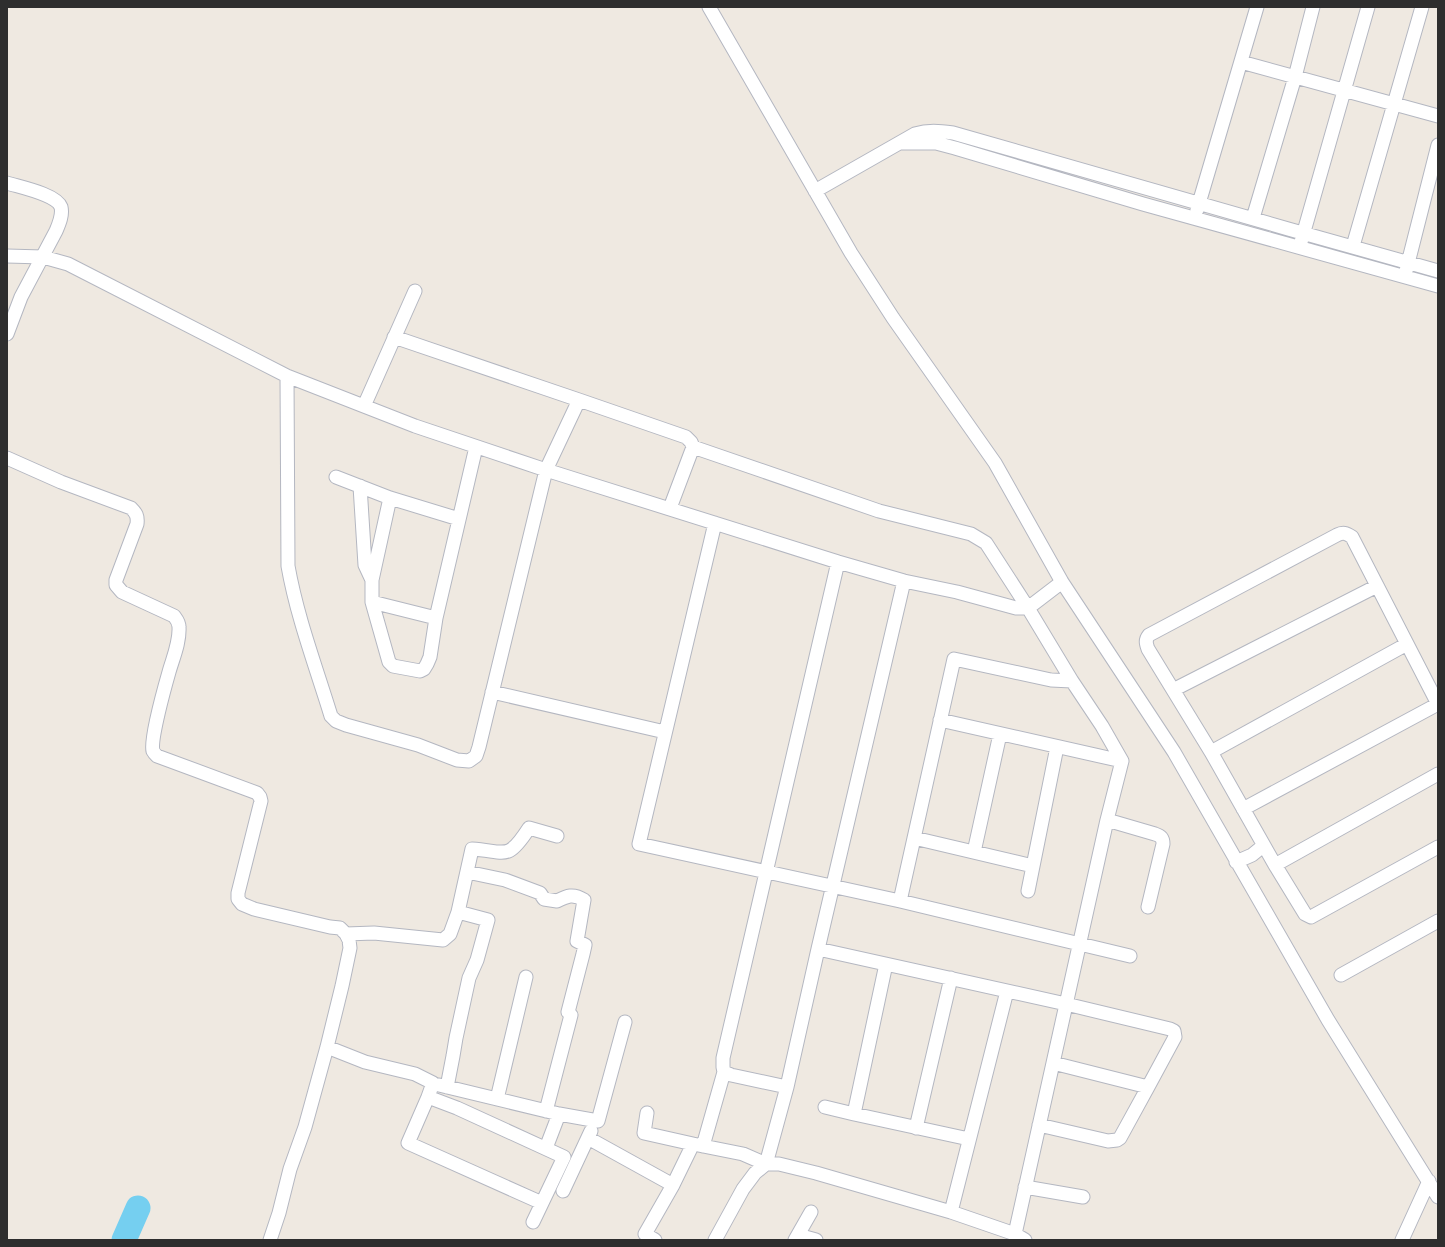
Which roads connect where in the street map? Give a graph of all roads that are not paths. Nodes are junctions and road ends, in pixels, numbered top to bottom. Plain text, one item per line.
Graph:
1 (709, 7) edge
2 (1257, 7) edge
3 (1313, 7) edge
4 (1368, 7) edge
5 (1422, 7) edge
6 (1241, 62) junction
7 (1295, 77) junction
8 (1345, 90) junction
9 (1394, 104) junction
10 (1438, 116) edge
11 (901, 143) junction
12 (1438, 144) edge
13 (7, 183) edge
14 (815, 191) junction
15 (1199, 203) junction
16 (1195, 218) junction
17 (1253, 218) junction
18 (1303, 234) junction
19 (1353, 246) junction
20 (1299, 247) junction
21 (7, 256) edge
22 (43, 257) junction
23 (1408, 262) junction
24 (1438, 271) edge
25 (1404, 277) junction
26 (1438, 286) edge
27 (414, 291) dead end
28 (7, 334) edge
29 (394, 337) junction
30 (287, 376) junction
31 (579, 400) junction
32 (364, 406) junction
33 (476, 447) junction
34 (692, 447) junction
35 (7, 458) edge
36 (546, 470) junction
37 (336, 477) dead end
38 (360, 486) junction
39 (390, 498) junction
40 (670, 508) junction
41 (459, 519) junction
42 (715, 523) junction
43 (838, 562) junction
44 (372, 580) junction
45 (904, 580) junction
46 (1062, 582) junction
47 (1377, 586) junction
48 (372, 602) junction
49 (1028, 608) junction
50 (436, 618) junction
51 (1407, 644) junction
52 (1072, 681) junction
53 (1173, 690) junction
54 (492, 692) junction
55 (1438, 704) edge
56 (940, 720) junction
57 (665, 732) junction
58 (1000, 734) junction
59 (1057, 747) junction
60 (1211, 752) junction
61 (1122, 761) junction
62 (1438, 774) edge
63 (1243, 809) junction
64 (1107, 820) junction
65 (557, 836) dead end
66 (914, 838) junction
67 (1263, 846) junction
68 (1438, 847) edge
69 (974, 852) junction
70 (1243, 859) junction
71 (1274, 865) junction
72 (1033, 866) junction
73 (467, 872) junction
74 (766, 872) junction
75 (832, 887) junction
76 (1028, 891) dead end
77 (900, 901) junction
78 (1148, 907) dead end
79 (458, 912) junction
80 (1438, 921) edge
81 (346, 934) junction
82 (1080, 944) junction
83 (818, 949) junction
84 (1130, 956) dead end
85 (886, 964) junction
86 (1341, 975) dead end
87 (526, 977) dead end
88 (951, 978) junction
89 (1006, 991) junction
90 (1066, 1004) junction
91 (625, 1022) dead end
92 (327, 1047) junction
93 (1053, 1063) junction
94 (724, 1072) junction
95 (433, 1084) junction
96 (447, 1087) junction
97 (787, 1087) junction
98 (1148, 1087) junction
99 (428, 1097) junction
100 (497, 1099) junction
101 (825, 1107) dead end
102 (546, 1111) junction
103 (647, 1113) dead end
104 (559, 1114) junction
105 (854, 1114) junction
106 (1039, 1125) junction
107 (916, 1128) junction
108 (969, 1139) junction
109 (698, 1145) junction
110 (546, 1148) junction
111 (766, 1164) junction
112 (1429, 1181) junction
113 (673, 1185) junction
114 (1025, 1187) junction
115 (563, 1191) dead end
116 (1083, 1197) dead end
117 (1438, 1197) edge
118 (542, 1203) junction
119 (811, 1212) dead end
120 (951, 1212) junction
121 (533, 1222) dead end
122 (797, 1237) edge
123 (1020, 1237) edge
124 (270, 1240) edge
125 (655, 1240) edge
126 (716, 1240) edge
127 (813, 1240) edge
128 (1402, 1240) edge

1 - 14 street
2 - 6 street
3 - 7 street
4 - 8 street
5 - 9 street
6 - 7 street
6 - 15 street
7 - 8 street
7 - 17 street
8 - 9 street
8 - 18 street
9 - 10 street
9 - 19 street
11 - 14 street
11 - 15 street
11 - 16 street
12 - 23 street
13 - 22 street
14 - 46 street
15 - 16 street
15 - 17 street
16 - 20 street
17 - 18 street
18 - 19 street
18 - 20 street
19 - 23 street
20 - 25 street
21 - 22 street
22 - 28 street
22 - 30 street
23 - 24 street
23 - 25 street
25 - 26 street
27 - 29 street
29 - 31 street
29 - 32 street
30 - 32 street
30 - 54 street
31 - 34 street
31 - 36 street
32 - 33 street
33 - 36 street
33 - 41 street
34 - 40 street
34 - 49 street
35 - 81 street
36 - 40 street
36 - 54 street
37 - 38 street
38 - 39 street
38 - 44 street
39 - 41 street
39 - 44 street
40 - 42 street
41 - 50 street
42 - 43 street
42 - 57 street
43 - 45 street
43 - 74 street
44 - 48 street
45 - 49 street
45 - 75 street
46 - 49 street
46 - 70 street
47 - 51 street
47 - 53 street
47 - 53 street
48 - 50 street
48 - 50 street
49 - 52 street
51 - 55 street
51 - 60 street
52 - 56 street
52 - 61 street
53 - 60 street
54 - 57 street
55 - 63 street
56 - 58 street
56 - 66 street
57 - 74 street
58 - 59 street
58 - 69 street
59 - 61 street
59 - 72 street
60 - 63 street
61 - 64 street
62 - 71 street
63 - 67 street
64 - 78 street
64 - 82 street
65 - 73 street
66 - 69 street
66 - 77 street
67 - 70 street
67 - 71 street
68 - 71 street
69 - 72 street
70 - 112 street
72 - 76 street
73 - 79 street
73 - 102 street
74 - 75 street
74 - 94 street
75 - 77 street
75 - 83 street
77 - 82 street
79 - 81 street
79 - 96 street
80 - 86 street
81 - 92 street
82 - 84 street
82 - 90 street
83 - 85 street
83 - 97 street
85 - 88 street
85 - 105 street
87 - 100 street
88 - 89 street
88 - 107 street
89 - 90 street
89 - 108 street
90 - 93 street
90 - 98 street
91 - 104 street
92 - 95 street
92 - 124 street
93 - 98 street
93 - 106 street
94 - 97 street
94 - 109 street
95 - 96 street
95 - 99 street
96 - 100 street
97 - 111 street
98 - 106 street
99 - 110 street
99 - 118 street
100 - 102 street
101 - 105 street
102 - 104 street
103 - 109 street
104 - 110 street
105 - 107 street
106 - 114 street
107 - 108 street
108 - 120 street
109 - 111 street
109 - 113 street
110 - 118 street
111 - 120 street
111 - 126 street
112 - 117 street
112 - 128 street
113 - 115 street
113 - 125 street
114 - 116 street
114 - 123 street
118 - 121 street
119 - 122 street
120 - 123 street
122 - 127 street

